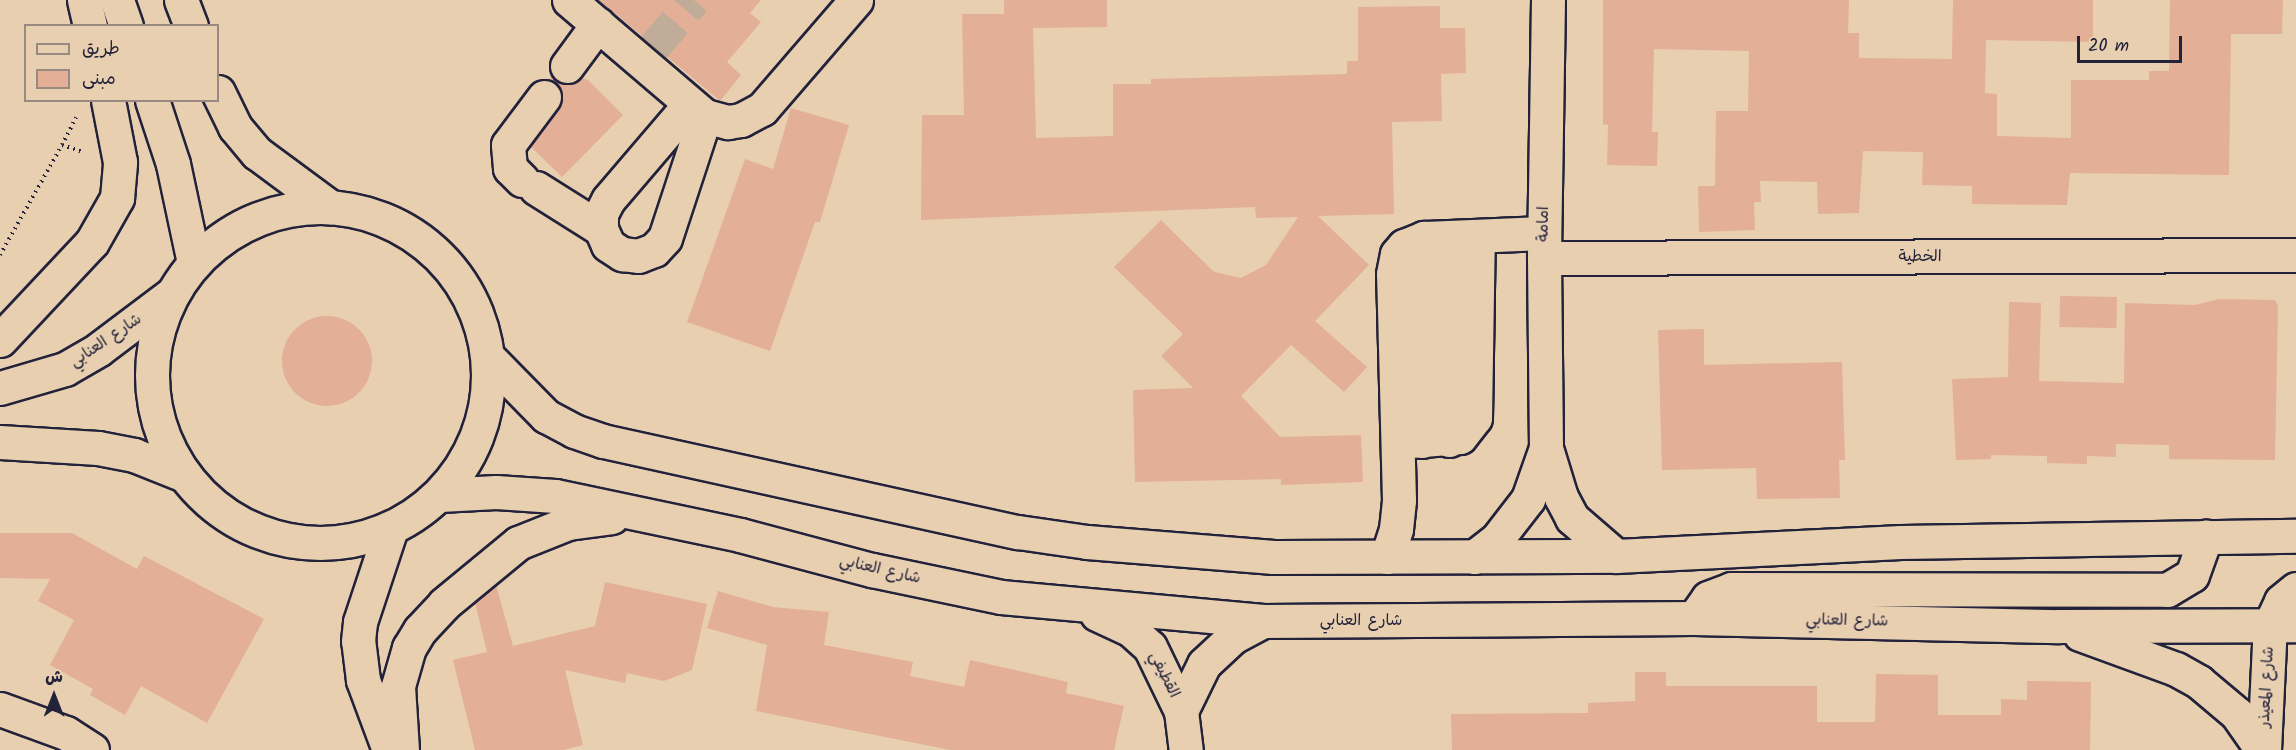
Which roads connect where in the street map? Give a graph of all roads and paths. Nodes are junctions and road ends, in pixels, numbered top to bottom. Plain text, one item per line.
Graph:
1 (84, 0) edge
2 (117, 0) edge
3 (182, 0) edge
4 (569, 0) edge
5 (856, 0) edge
6 (1548, 0) edge
7 (90, 24) edge
8 (125, 24) edge
9 (190, 24) edge
10 (598, 24) junction
11 (567, 66) dead end
12 (219, 94) edge
13 (543, 97) dead end
14 (153, 102) edge
15 (94, 105) edge
16 (698, 110) junction
17 (62, 145) junction
18 (120, 162) junction
19 (330, 207) junction
20 (601, 230) junction
21 (1450, 237) junction
22 (1544, 245) junction
23 (0, 255) edge
24 (2296, 255) edge
25 (194, 263) junction
26 (172, 294) junction
27 (0, 339) edge
28 (488, 357) junction
29 (0, 388) edge
30 (1423, 441) junction
31 (0, 442) edge
32 (1546, 448) junction
33 (184, 475) junction
34 (440, 495) junction
35 (636, 515) junction
36 (391, 528) junction
37 (2206, 536) junction
38 (2296, 536) edge
39 (1616, 556) junction
40 (1387, 557) junction
41 (1474, 557) junction
42 (2296, 589) edge
43 (1082, 607) junction
44 (1694, 618) junction
45 (1263, 621) junction
46 (2283, 625) edge
47 (2059, 626) junction
48 (0, 709) edge
49 (1181, 711) junction
50 (92, 750) edge
51 (389, 750) edge
52 (402, 750) edge
53 (1186, 750) edge
54 (2263, 750) edge

1 - 7 street
2 - 8 street
3 - 9 street
4 - 10 street
5 - 16 street
6 - 22 street, امامة
10 - 11 street
10 - 16 street
12 - 19 street
13 - 20 street
14 - 25 street
15 - 17 path
15 - 18 street
16 - 20 street
16 - 20 street
17 - 18 path
17 - 23 path
18 - 27 street
19 - 25 street
19 - 28 street
21 - 22 street, الخطية
21 - 30 street
21 - 30 street
22 - 24 street, الخطية
22 - 32 street, امامة
25 - 26 street
26 - 29 street, شارع العنابي
26 - 33 street
28 - 34 street
28 - 40 street
30 - 40 street
31 - 33 street
32 - 39 street, امامة
32 - 41 street, امامة
33 - 36 street
34 - 35 street, شارع العنابي
34 - 36 street
35 - 43 street, شارع العنابي
35 - 52 street
36 - 51 street
37 - 38 street
37 - 39 street
37 - 44 street
39 - 41 street
40 - 41 street
42 - 46 street
43 - 45 street, شارع العنابي
43 - 49 street, القطيفي
44 - 45 street, شارع العنابي
44 - 47 street, شارع العنابي
45 - 49 street, القطيفي
46 - 47 street, شارع العنابي
46 - 54 street, شارع المعيذر
47 - 54 street
48 - 50 street
49 - 53 street, القطيفي

